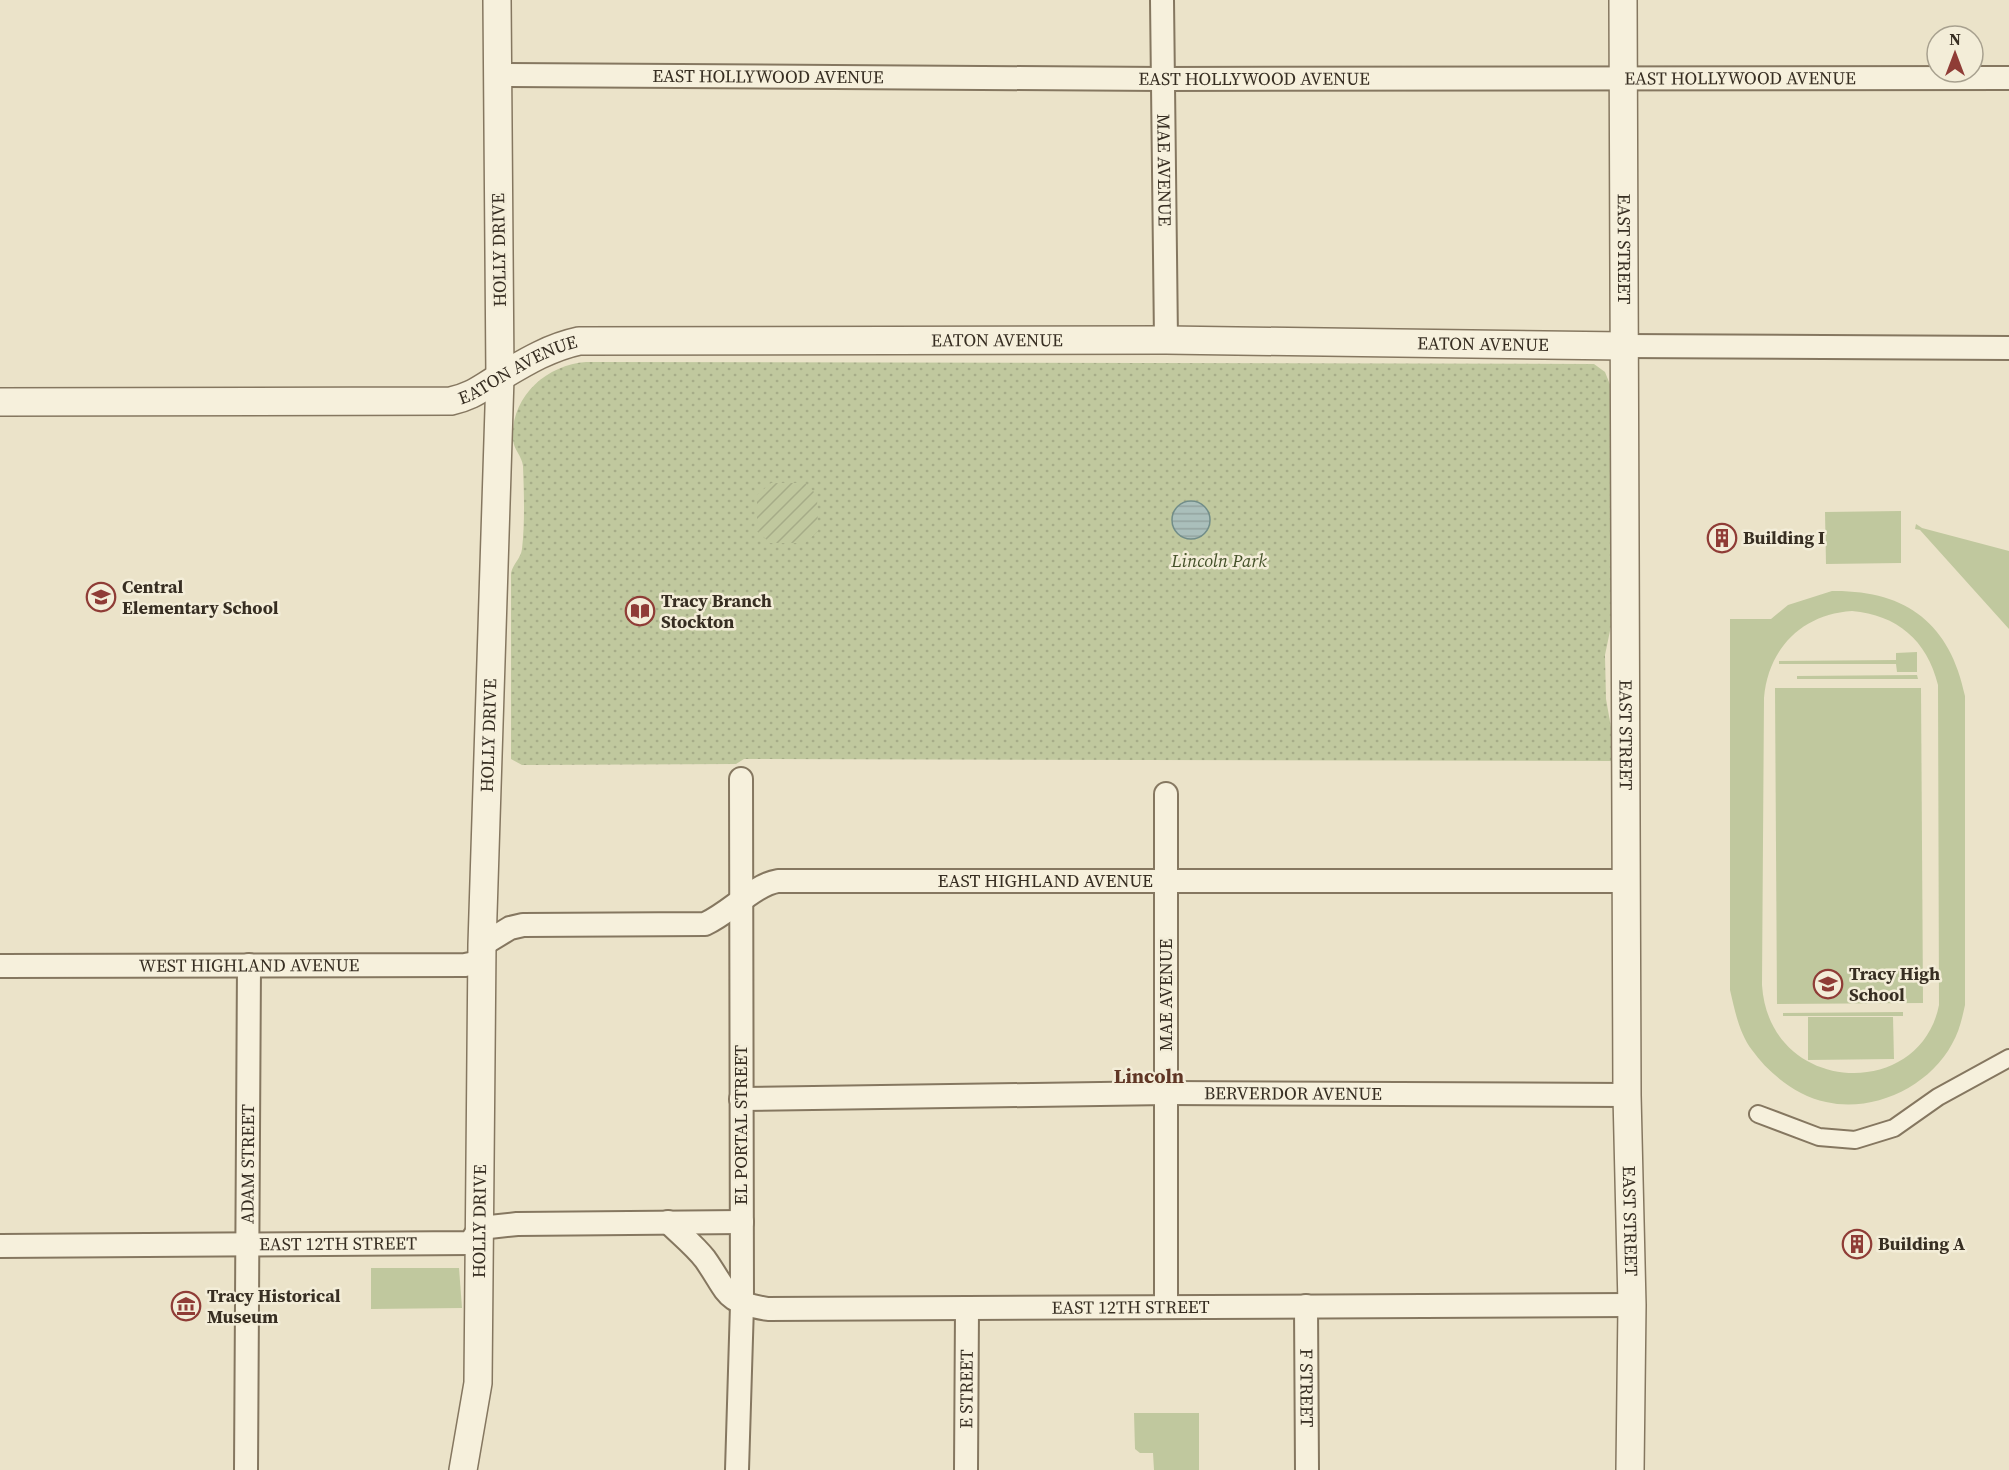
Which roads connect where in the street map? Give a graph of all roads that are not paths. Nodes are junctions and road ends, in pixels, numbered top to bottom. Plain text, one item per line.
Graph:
1 (497, 0) edge
2 (1162, 0) edge
3 (1623, 0) edge
4 (496, 75) junction
5 (2009, 78) edge
6 (1162, 79) junction
7 (1623, 79) junction
8 (1166, 340) junction
9 (1624, 346) junction
10 (2009, 348) edge
11 (500, 377) junction
12 (0, 402) edge
13 (741, 779) dead end
14 (1166, 794) dead end
15 (1627, 881) junction
16 (1166, 882) junction
17 (741, 902) junction
18 (482, 945) junction
19 (249, 965) junction
20 (0, 966) edge
21 (2009, 1058) edge
22 (1167, 1093) junction
23 (1628, 1095) junction
24 (741, 1099) junction
25 (1758, 1114) dead end
26 (668, 1222) junction
27 (742, 1222) junction
28 (480, 1228) junction
29 (247, 1245) junction
30 (0, 1246) edge
31 (742, 1305) junction
32 (1166, 1305) junction
33 (1632, 1305) junction
34 (1306, 1306) junction
35 (967, 1309) junction
36 (246, 1470) edge
37 (463, 1470) edge
38 (737, 1470) edge
39 (966, 1470) edge
40 (1307, 1470) edge
41 (1630, 1470) edge

1 - 4 street, HOLLY DRIVE
2 - 6 street, MAE AVENUE
3 - 7 street, EAST STREET
4 - 6 street, EAST HOLLYWOOD AVENUE
4 - 11 street, HOLLY DRIVE
5 - 7 street, EAST HOLLYWOOD AVENUE
6 - 7 street, EAST HOLLYWOOD AVENUE
6 - 8 street, MAE AVENUE
7 - 9 street, EAST STREET
8 - 9 street, EATON AVENUE
8 - 11 street, EATON AVENUE
9 - 10 street, EATON AVENUE
9 - 15 street, EAST STREET
11 - 12 street, EATON AVENUE
11 - 18 street, HOLLY DRIVE
13 - 17 street, EL PORTAL STREET
14 - 16 street, MAE AVENUE
15 - 16 street, EAST HIGHLAND AVENUE
15 - 23 street, EAST STREET
16 - 17 street, EAST HIGHLAND AVENUE
16 - 22 street, MAE AVENUE
17 - 18 street, EAST HIGHLAND AVENUE
17 - 24 street, EL PORTAL STREET
18 - 19 street, WEST HIGHLAND AVENUE
18 - 28 street, HOLLY DRIVE
19 - 20 street, WEST HIGHLAND AVENUE
19 - 29 street, ADAM STREET
21 - 25 street
22 - 23 street, BERVERDOR AVENUE
22 - 24 street, BERVERDOR AVENUE
22 - 32 street, MAE AVENUE
23 - 33 street, EAST STREET
24 - 27 street, EL PORTAL STREET
26 - 27 street, EAST 12TH STREET
26 - 28 street, EAST 12TH STREET
26 - 31 street
27 - 31 street, EL PORTAL STREET
28 - 29 street, EAST 12TH STREET
28 - 37 street, HOLLY DRIVE
29 - 30 street, EAST 12TH STREET
29 - 36 street, ADAM STREET
31 - 35 street, EAST 12TH STREET
31 - 38 street, EL PORTAL STREET
32 - 34 street, EAST 12TH STREET
32 - 35 street, EAST 12TH STREET
33 - 34 street, EAST 12TH STREET
33 - 41 street, EAST STREET
34 - 40 street, F STREET
35 - 39 street, E STREET

